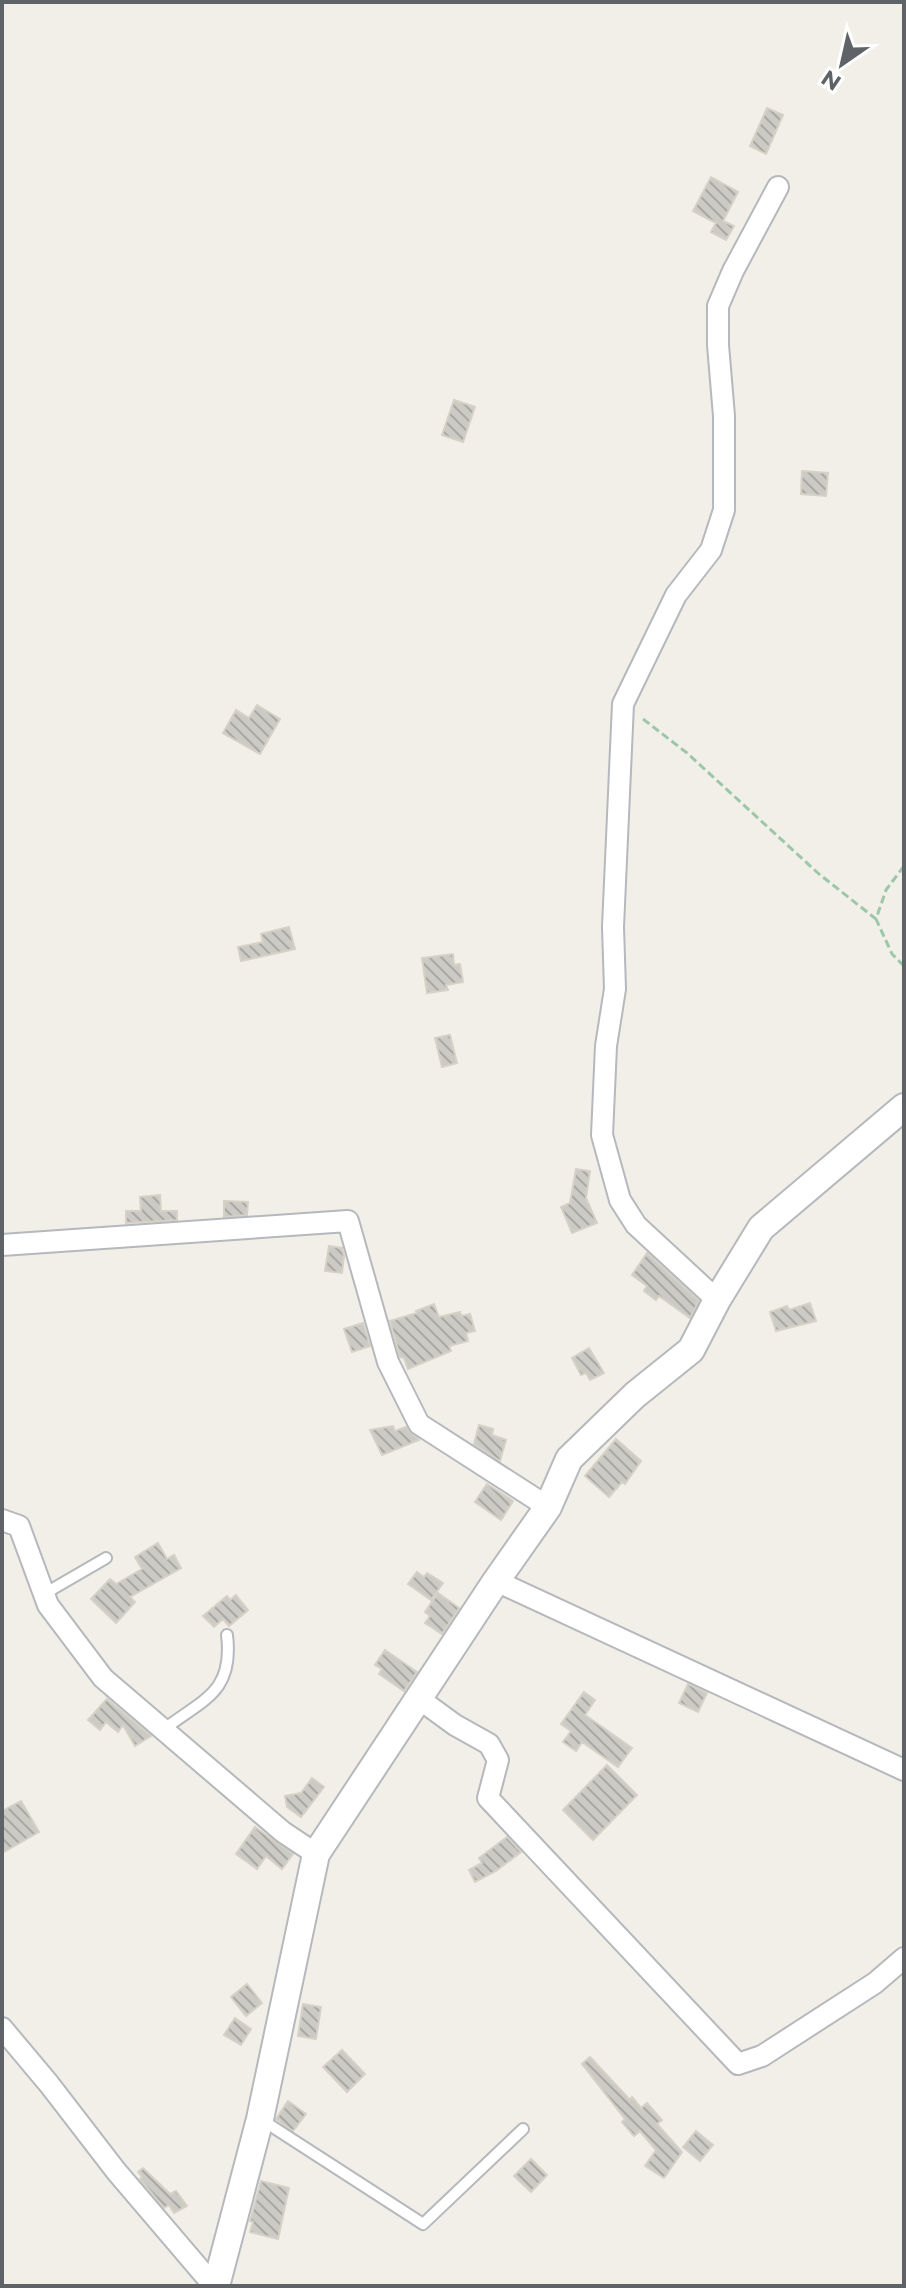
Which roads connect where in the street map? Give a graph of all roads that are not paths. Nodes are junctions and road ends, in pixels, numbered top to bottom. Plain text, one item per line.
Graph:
1 (778, 187) dead end
2 (904, 1107) edge
3 (2, 1245) edge
4 (717, 1300) junction
5 (548, 1507) junction
6 (2, 1520) edge
7 (106, 1558) dead end
8 (496, 1581) junction
9 (44, 1594) junction
10 (227, 1635) dead end
11 (418, 1698) junction
12 (163, 1730) junction
13 (904, 1770) edge
14 (316, 1854) junction
15 (904, 1958) edge
16 (2, 2028) edge
17 (260, 2119) junction
18 (523, 2129) dead end
19 (215, 2286) edge

1 - 4 street
2 - 4 street
3 - 5 street
4 - 5 street
5 - 8 street
6 - 9 street
7 - 9 lane
8 - 11 street
8 - 13 street
9 - 12 street
10 - 12 lane
11 - 14 street
11 - 15 street
12 - 14 street
14 - 17 street
16 - 19 street
17 - 18 lane
17 - 19 street

